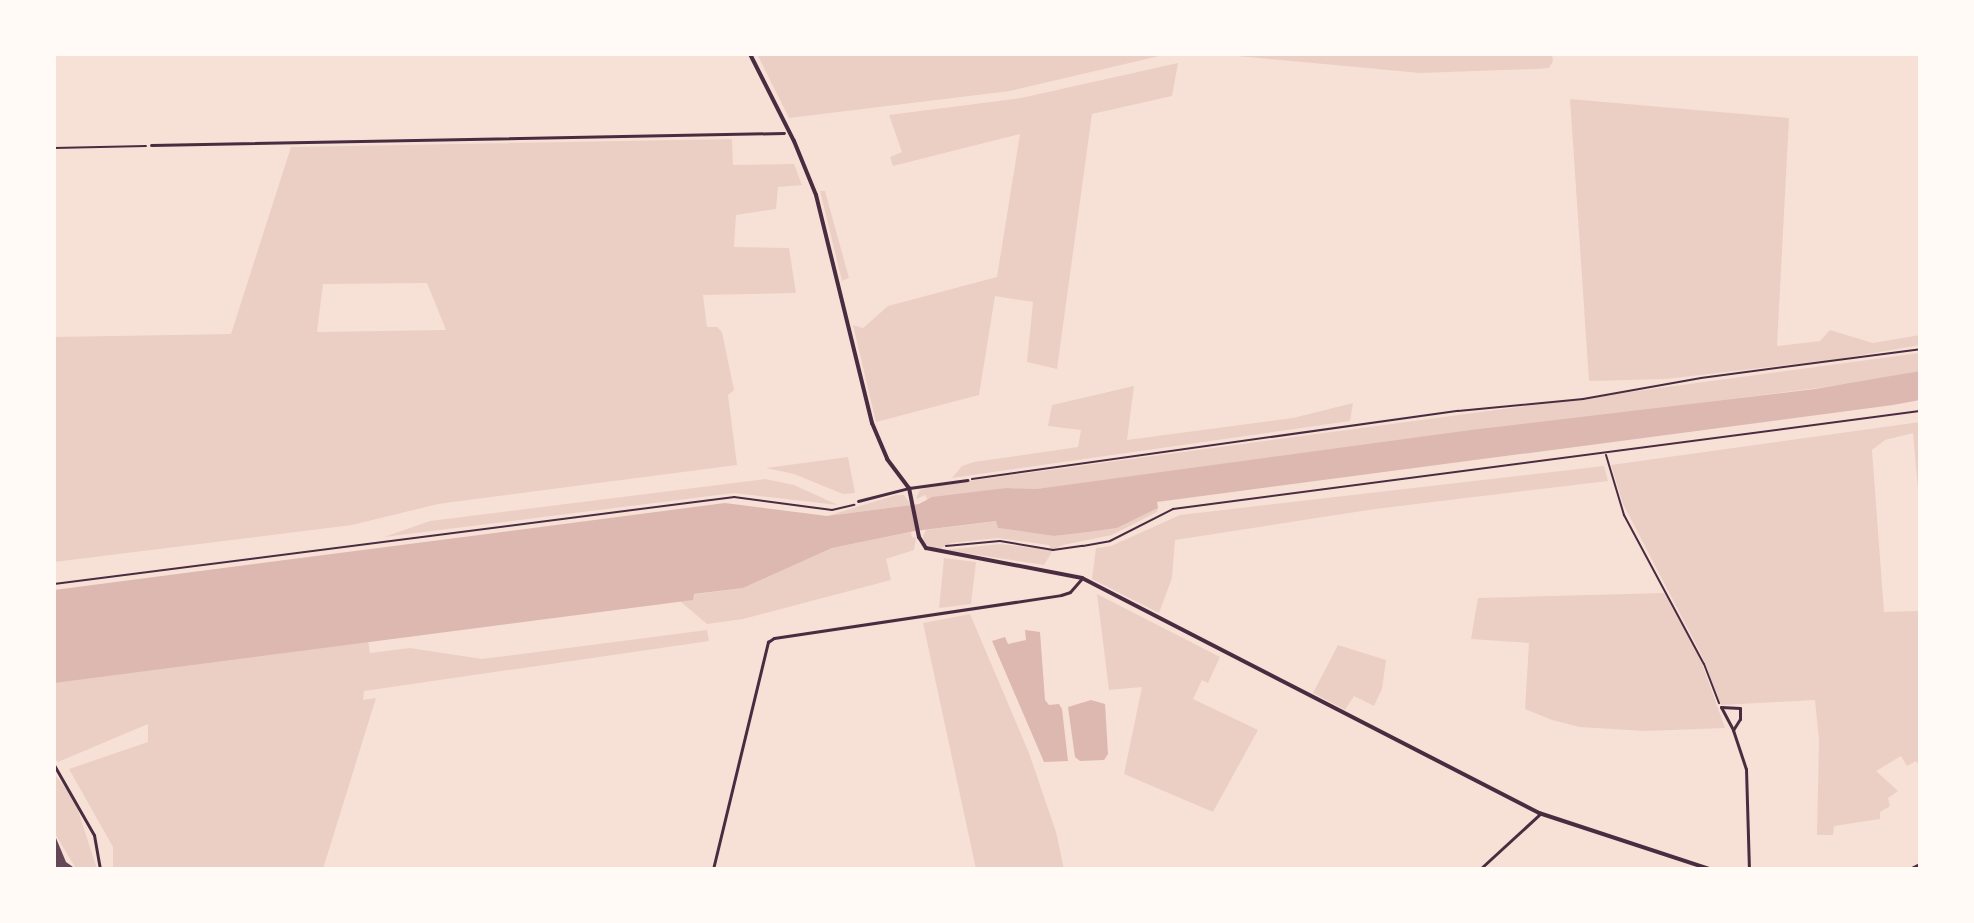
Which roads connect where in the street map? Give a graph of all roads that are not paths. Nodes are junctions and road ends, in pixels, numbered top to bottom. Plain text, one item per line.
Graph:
1 (750, 54) edge
2 (784, 133) dead end
3 (151, 145) road end
4 (967, 480) road end
5 (909, 488) junction
6 (856, 503) road end
7 (1082, 578) junction
8 (1733, 730) junction
9 (54, 765) edge
10 (1539, 813) junction
11 (1920, 865) edge
12 (100, 869) edge
13 (713, 869) edge
14 (1480, 869) edge
15 (1709, 869) edge
16 (1749, 869) edge
17 (1912, 869) edge

1 - 5 street
2 - 3 street
4 - 5 street
5 - 6 street
5 - 7 street
7 - 10 street
7 - 13 street
8 - 8 street
8 - 16 street
9 - 12 street
10 - 14 street
10 - 15 street
11 - 17 street

